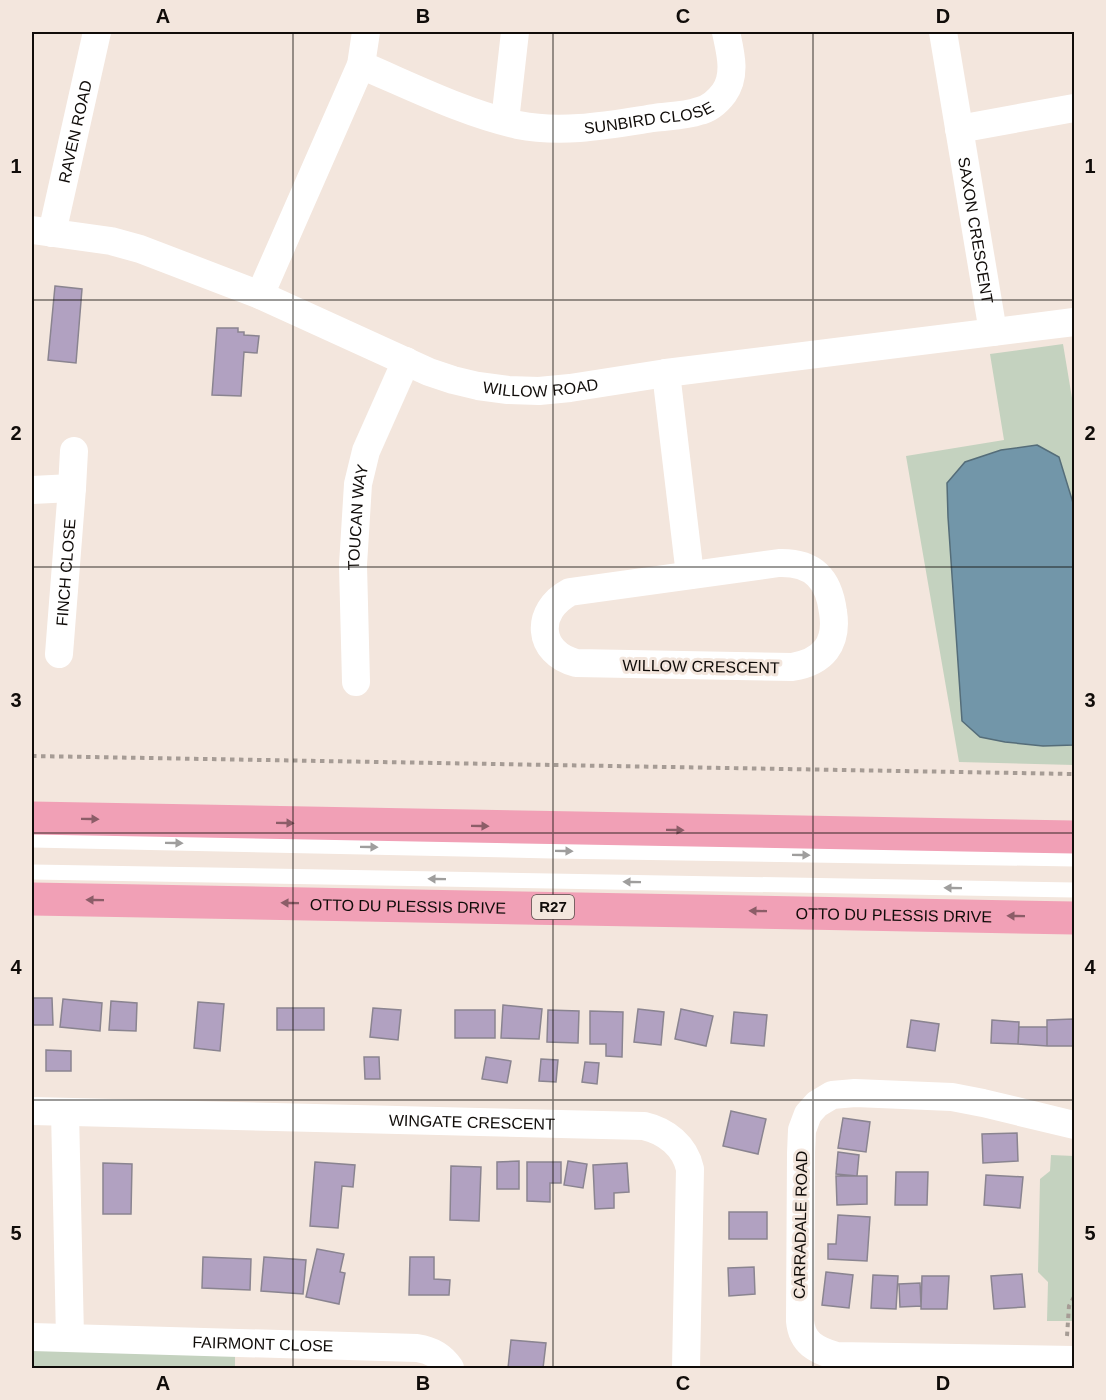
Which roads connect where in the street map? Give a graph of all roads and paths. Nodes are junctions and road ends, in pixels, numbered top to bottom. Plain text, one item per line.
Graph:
1 (97, 32) edge
2 (366, 32) edge
3 (515, 32) edge
4 (726, 32) edge
5 (943, 32) edge
6 (361, 65) junction
7 (1074, 108) edge
8 (505, 121) junction
9 (959, 129) junction
10 (42, 232) edge
11 (260, 296) junction
12 (1074, 322) edge
13 (993, 332) junction
14 (406, 361) junction
15 (666, 373) junction
16 (74, 451) dead end
17 (72, 488) junction
18 (32, 490) edge
19 (690, 575) junction
20 (59, 654) dead end
21 (356, 682) dead end
22 (32, 756) edge
23 (1074, 774) edge
24 (32, 818) edge
25 (1074, 837) edge
26 (32, 840) edge
27 (1074, 859) edge
28 (32, 872) edge
29 (1074, 890) edge
30 (32, 898) edge
31 (1074, 918) edge
32 (32, 1111) edge
33 (65, 1112) junction
34 (1074, 1125) edge
35 (1074, 1297) edge
36 (32, 1337) edge
37 (70, 1337) junction
38 (1071, 1360) edge
39 (450, 1368) edge
40 (687, 1368) edge

1 - 10 street, RAVEN ROAD
2 - 6 street
3 - 8 street
4 - 8 street, SUNBIRD CLOSE
5 - 9 street, SAXON CRESCENT
6 - 8 street, SUNBIRD CLOSE
6 - 11 street
7 - 9 street
9 - 13 street, SAXON CRESCENT
10 - 11 street, WILLOW ROAD
11 - 14 street, WILLOW ROAD
12 - 13 street, WILLOW ROAD
13 - 15 street, WILLOW ROAD
14 - 15 street, WILLOW ROAD
14 - 21 street, TOUCAN WAY
15 - 19 street
16 - 17 street, FINCH CLOSE
17 - 18 street
17 - 20 street, FINCH CLOSE
19 - 19 street, WILLOW CRESCENT
22 - 23 path
24 -> 25 main road
26 -> 27 lane
29 -> 28 lane
31 -> 30 main road, OTTO DU PLESSIS DRIVE / R27
32 - 33 street, WINGATE CRESCENT
33 - 37 street
33 - 40 street, WINGATE CRESCENT
34 - 38 street, CARRADALE ROAD
35 - 38 path
36 - 37 street, FAIRMONT CLOSE
37 - 39 street, FAIRMONT CLOSE

